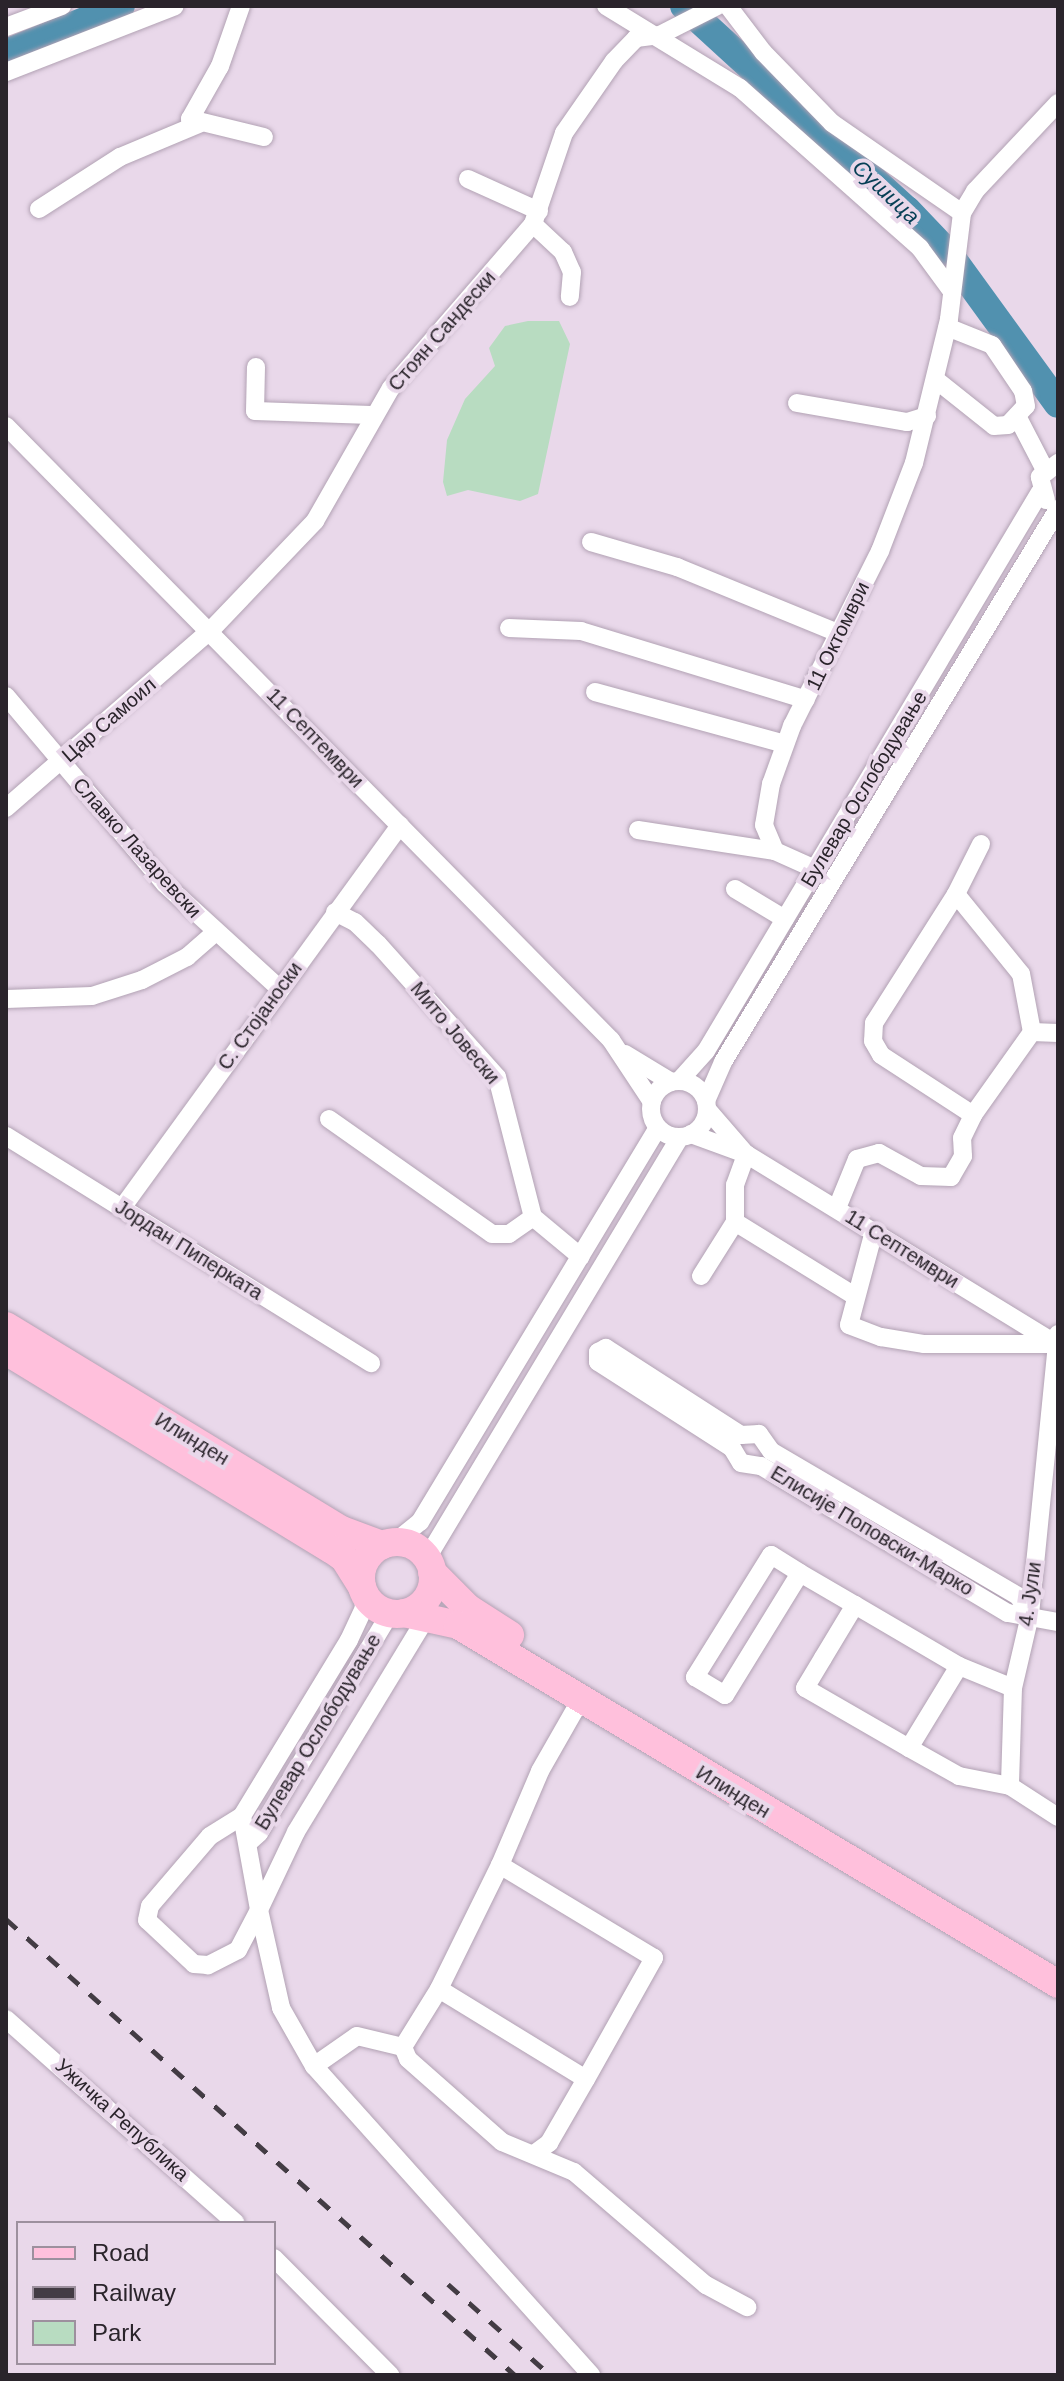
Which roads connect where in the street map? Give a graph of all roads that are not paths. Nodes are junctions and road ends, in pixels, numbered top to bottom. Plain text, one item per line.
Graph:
1 (62, 6) edge
2 (175, 6) edge
3 (241, 6) edge
4 (606, 6) edge
5 (717, 6) edge
6 (728, 6) edge
7 (6, 27) edge
8 (660, 35) junction
9 (6, 72) edge
10 (1058, 103) edge
11 (199, 124) junction
12 (264, 137) dead end
13 (468, 179) dead end
14 (39, 209) dead end
15 (962, 213) junction
16 (536, 218) junction
17 (953, 283) junction
18 (570, 297) dead end
19 (947, 327) junction
20 (256, 367) dead end
21 (935, 379) junction
22 (797, 403) dead end
23 (371, 415) junction
24 (927, 416) junction
25 (1017, 416) junction
26 (6, 426) edge
27 (1047, 473) edge
28 (1058, 508) edge
29 (591, 542) dead end
30 (509, 628) dead end
31 (211, 630) junction
32 (838, 633) junction
33 (595, 692) dead end
34 (6, 696) edge
35 (806, 700) junction
36 (785, 744) junction
37 (61, 761) junction
38 (6, 808) edge
39 (400, 825) junction
40 (638, 830) dead end
41 (981, 844) dead end
42 (775, 851) junction
43 (815, 869) junction
44 (735, 889) dead end
45 (956, 894) junction
46 (335, 912) junction
47 (785, 919) junction
48 (216, 932) junction
49 (279, 988) junction
50 (6, 999) edge
51 (1032, 1032) junction
52 (1058, 1033) edge
53 (622, 1052) junction
54 (675, 1082) junction
55 (652, 1102) junction
56 (707, 1105) junction
57 (973, 1115) junction
58 (329, 1119) dead end
59 (658, 1128) junction
60 (6, 1136) edge
61 (686, 1136) junction
62 (746, 1154) junction
63 (122, 1208) junction
64 (837, 1208) junction
65 (533, 1217) junction
66 (735, 1222) junction
67 (874, 1231) junction
68 (581, 1257) junction
69 (701, 1276) dead end
70 (855, 1296) junction
71 (6, 1326) edge
72 (1058, 1341) edge
73 (6, 1351) edge
74 (371, 1363) dead end
75 (388, 1543) junction
76 (430, 1565) junction
77 (800, 1573) junction
78 (362, 1587) junction
79 (855, 1605) junction
80 (407, 1615) junction
81 (1030, 1615) junction
82 (1058, 1622) edge
83 (959, 1666) junction
84 (1013, 1688) junction
85 (580, 1701) junction
86 (909, 1748) junction
87 (1010, 1786) junction
88 (242, 1816) junction
89 (1058, 1817) edge
90 (248, 1843) junction
91 (500, 1865) junction
92 (259, 1910) junction
93 (1058, 1967) edge
94 (1058, 1984) edge
95 (439, 1989) junction
96 (6, 2019) edge
97 (403, 2047) junction
98 (314, 2066) junction
99 (586, 2079) junction
100 (534, 2154) junction
101 (234, 2221) edge
102 (276, 2260) edge
103 (747, 2307) dead end
104 (390, 2375) edge
105 (591, 2375) edge

1 - 7 street
2 - 9 street
3 - 11 street
4 - 8 street
5 - 8 street
6 - 15 street
8 - 16 street, Стоян Сандески
8 - 17 street
10 - 15 street
11 - 12 street
11 - 14 street
13 - 16 street
15 - 17 street
16 - 18 street
16 - 23 street, Стоян Сандески
17 - 19 street, 11 Октомври
19 - 21 street, 11 Октомври
19 - 25 street
20 - 23 street
21 - 24 street, 11 Октомври
21 - 25 street
22 - 24 street
23 - 31 street, Стоян Сандески
24 - 32 street, 11 Октомври
25 - 27 street
26 - 31 street, 11 Септември
27 - 28 street
27 - 43 street, Булевар Ослободување
28 - 56 street, Булевар Ослободување
29 - 32 street
30 - 35 street
31 - 37 street, Цар Самоил
31 - 39 street, 11 Септември
32 - 35 street, 11 Октомври
33 - 36 street
34 - 37 street, Славко Лазаревски
35 - 36 street, 11 Октомври
36 - 42 street, 11 Октомври
37 - 38 street, Цар Самоил
37 - 48 street, Славко Лазаревски
39 - 46 street, С. Стојаноски
39 - 53 street, 11 Септември
40 - 42 street
41 - 45 street
42 - 43 street
43 - 47 street, Булевар Ослободување
44 - 47 street
45 - 51 street
45 - 57 street
46 - 49 street, С. Стојаноски
46 - 65 street, Мито Јовески
47 - 54 street, Булевар Ослободување
48 - 49 street, Славко Лазаревски
48 - 50 street
49 - 63 street, С. Стојаноски
51 - 52 street
51 - 57 street
53 - 54 street, 11 Септември
53 - 55 street, 11 Септември
54 - 55 street
54 - 56 street
55 - 59 street
56 - 61 street
56 - 62 street, 11 Септември
57 - 64 street
58 - 65 street
59 - 61 street
59 - 68 street
60 - 63 street, Јордан Пиперката
61 - 62 street, 11 Септември
61 - 76 street
62 - 64 street, 11 Септември
62 - 66 street
63 - 74 street, Јордан Пиперката
64 - 67 street, 11 Септември
65 - 68 street
66 - 69 street
66 - 70 street
67 - 70 street
67 - 72 street, 11 Септември
68 - 75 street
70 - 72 street
71 - 75 main road, Илинден
72 - 81 street, 4. Јули
73 - 78 main road, Илинден
75 - 76 main road, Илинден
75 - 78 main road
76 - 80 main road
76 - 93 main road, Илинден
77 - 77 street
77 - 79 street
78 - 80 main road, Илинден
78 - 88 street, Булевар Ослободување
79 - 83 street
79 - 86 street
80 - 85 main road, Илинден
80 - 90 street, Булевар Ослободување
80 - 92 street
81 - 81 street, Елисије Поповски-Марко
81 - 82 street, Елисије Поповски-Марко
81 - 84 street, 4. Јули
83 - 84 street
83 - 86 street
84 - 87 street, 4. Јули
85 - 91 street
85 - 94 main road, Илинден
86 - 87 street
87 - 89 street
88 - 90 street
88 - 92 street, Булевар Ослободување
90 - 92 street, Булевар Ослободување
91 - 95 street
91 - 99 street
92 - 98 street
95 - 97 street
95 - 99 street
96 - 101 street, Ужичка Република
97 - 98 street
97 - 100 street
98 - 105 street
99 - 100 street
100 - 103 street
102 - 104 street

